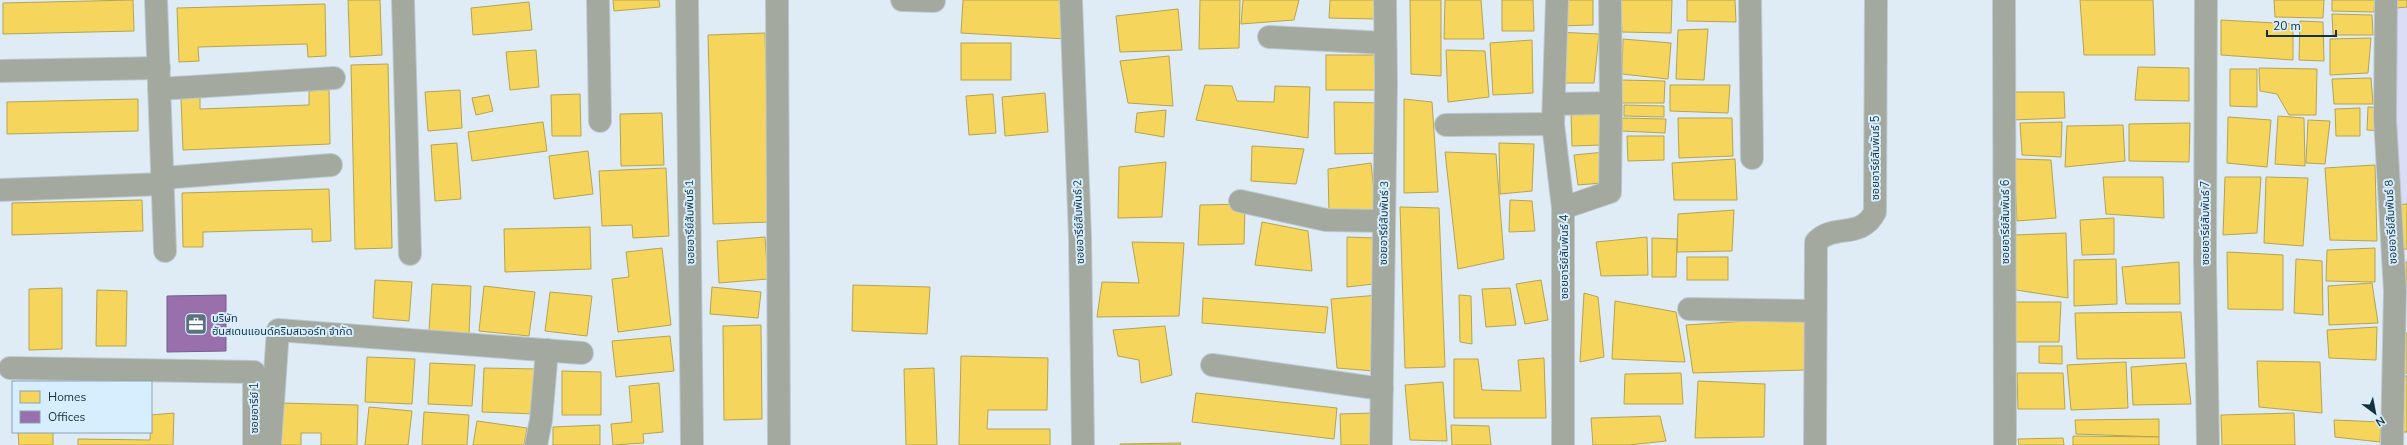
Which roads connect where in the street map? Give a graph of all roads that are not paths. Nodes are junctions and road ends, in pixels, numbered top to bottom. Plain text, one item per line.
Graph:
1 (156, 0) edge
2 (403, 0) edge
3 (598, 0) edge
4 (687, 0) edge
5 (776, 0) edge
6 (902, 0) edge
7 (1071, 0) edge
8 (1384, 0) edge
9 (1557, 0) edge
10 (1610, 0) edge
11 (1750, 0) edge
12 (1876, 0) edge
13 (2004, 0) edge
14 (2206, 0) edge
15 (2386, 0) edge
16 (934, 1) edge
17 (1269, 37) dead end
18 (1385, 43) junction
19 (0, 71) edge
20 (334, 78) dead end
21 (159, 79) junction
22 (1611, 103) junction
23 (1553, 114) junction
24 (600, 121) dead end
25 (1446, 125) dead end
26 (1752, 158) dead end
27 (331, 165) dead end
28 (163, 181) junction
29 (0, 190) edge
30 (1240, 201) dead end
31 (1563, 208) junction
32 (1384, 221) junction
33 (165, 251) dead end
34 (410, 254) dead end
35 (1689, 309) dead end
36 (1815, 311) junction
37 (547, 350) junction
38 (582, 353) dead end
39 (1212, 365) dead end
40 (10, 368) dead end
41 (1382, 389) junction
42 (262, 434) edge
43 (536, 445) edge
44 (692, 445) edge
45 (779, 445) edge
46 (1083, 445) edge
47 (1381, 445) edge
48 (1563, 445) edge
49 (1815, 445) edge
50 (2005, 445) edge
51 (2208, 445) edge
52 (2392, 445) edge

1 - 21 street
2 - 34 street
3 - 24 street
4 - 44 street, ซอยอารีย์สัมพันธ์ 1
5 - 45 street
6 - 16 street
7 - 46 street, ซอยอารีย์สัมพันธ์ 2
8 - 18 street, ซอยอารีย์สัมพันธ์ 3
9 - 23 street
10 - 22 street, ซอยอารีย์สัมพันธ์ 4
11 - 26 street
12 - 36 street, ซอยอารีย์สัมพันธ์ 5
13 - 50 street, ซอยอารีย์สัมพันธ์ 6
14 - 51 street, ซอยอารีย์สัมพันธ์ 7
15 - 52 street, ซอยอารีย์สัมพันธ์ 8
17 - 18 street
18 - 32 street, ซอยอารีย์สัมพันธ์ 3
19 - 21 street
20 - 21 street
21 - 28 street
22 - 23 street
22 - 31 street, ซอยอารีย์สัมพันธ์ 4
23 - 25 street
23 - 31 street
27 - 28 street
28 - 29 street
28 - 33 street
30 - 32 street
31 - 48 street, ซอยอารีย์สัมพันธ์ 4
32 - 41 street, ซอยอารีย์สัมพันธ์ 3
35 - 36 street
36 - 49 street, ซอยอารีย์สัมพันธ์ 5
37 - 38 street
37 - 42 street
37 - 43 street
39 - 41 street
40 - 42 street, ซอยอารีย์ 1
41 - 47 street, ซอยอารีย์สัมพันธ์ 3

